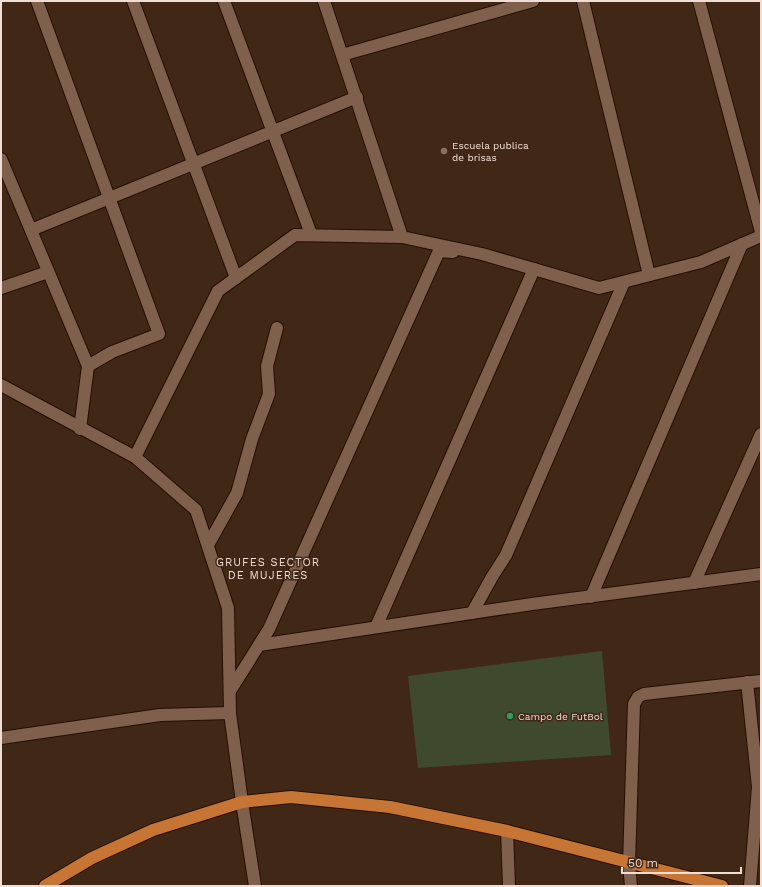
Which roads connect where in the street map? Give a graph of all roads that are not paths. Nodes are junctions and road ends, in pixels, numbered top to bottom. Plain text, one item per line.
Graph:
1 (37, 1) edge
2 (133, 1) edge
3 (224, 1) edge
4 (324, 1) edge
5 (533, 1) edge
6 (583, 1) edge
7 (699, 1) edge
8 (498, 6) edge
9 (342, 55) junction
10 (357, 98) junction
11 (272, 132) junction
12 (1, 159) edge
13 (194, 164) junction
14 (109, 198) junction
15 (31, 230) junction
16 (761, 232) edge
17 (311, 234) junction
18 (761, 236) edge
19 (402, 237) junction
20 (742, 244) junction
21 (482, 254) junction
22 (534, 269) junction
23 (48, 272) junction
24 (650, 275) junction
25 (236, 278) junction
26 (624, 282) junction
27 (1, 288) edge
28 (277, 328) dead end
29 (88, 366) junction
30 (1, 385) edge
31 (80, 429) junction
32 (761, 434) edge
33 (135, 457) junction
34 (208, 545) junction
35 (761, 574) edge
36 (694, 583) junction
37 (591, 597) junction
38 (472, 613) junction
39 (376, 627) junction
40 (259, 645) junction
41 (761, 681) edge
42 (748, 682) junction
43 (230, 691) junction
44 (230, 713) junction
45 (1, 738) edge
46 (242, 802) junction
47 (507, 831) junction
48 (629, 864) junction
49 (45, 886) edge
50 (255, 886) edge
51 (510, 886) edge
52 (631, 886) edge
53 (722, 886) edge
54 (750, 886) edge

1 - 14 street
2 - 13 street
3 - 11 street
4 - 9 street
5 - 8 street
6 - 24 street
7 - 16 street
8 - 9 street
9 - 10 street
10 - 11 street
10 - 19 street
11 - 13 street
11 - 17 street
12 - 15 street
13 - 14 street
13 - 25 street
14 - 15 street
14 - 29 street
15 - 23 street
17 - 19 street
17 - 25 street
18 - 20 street
19 - 21 street
20 - 24 street
20 - 37 street
21 - 22 street
21 - 40 street
22 - 26 street
22 - 39 street
23 - 27 street
23 - 29 street
24 - 26 street
25 - 33 street
26 - 38 street
28 - 34 street
29 - 31 street
30 - 31 street
31 - 33 street
32 - 36 street
33 - 34 street
34 - 43 street
35 - 36 street
36 - 37 street
37 - 38 street
38 - 39 street
39 - 40 street
40 - 43 street
41 - 42 street
42 - 48 street
42 - 54 street
43 - 44 street
44 - 45 street
44 - 46 street
46 - 47 main road
46 - 49 main road
46 - 50 street
47 - 48 main road
47 - 51 street
48 - 52 street
48 - 53 main road

